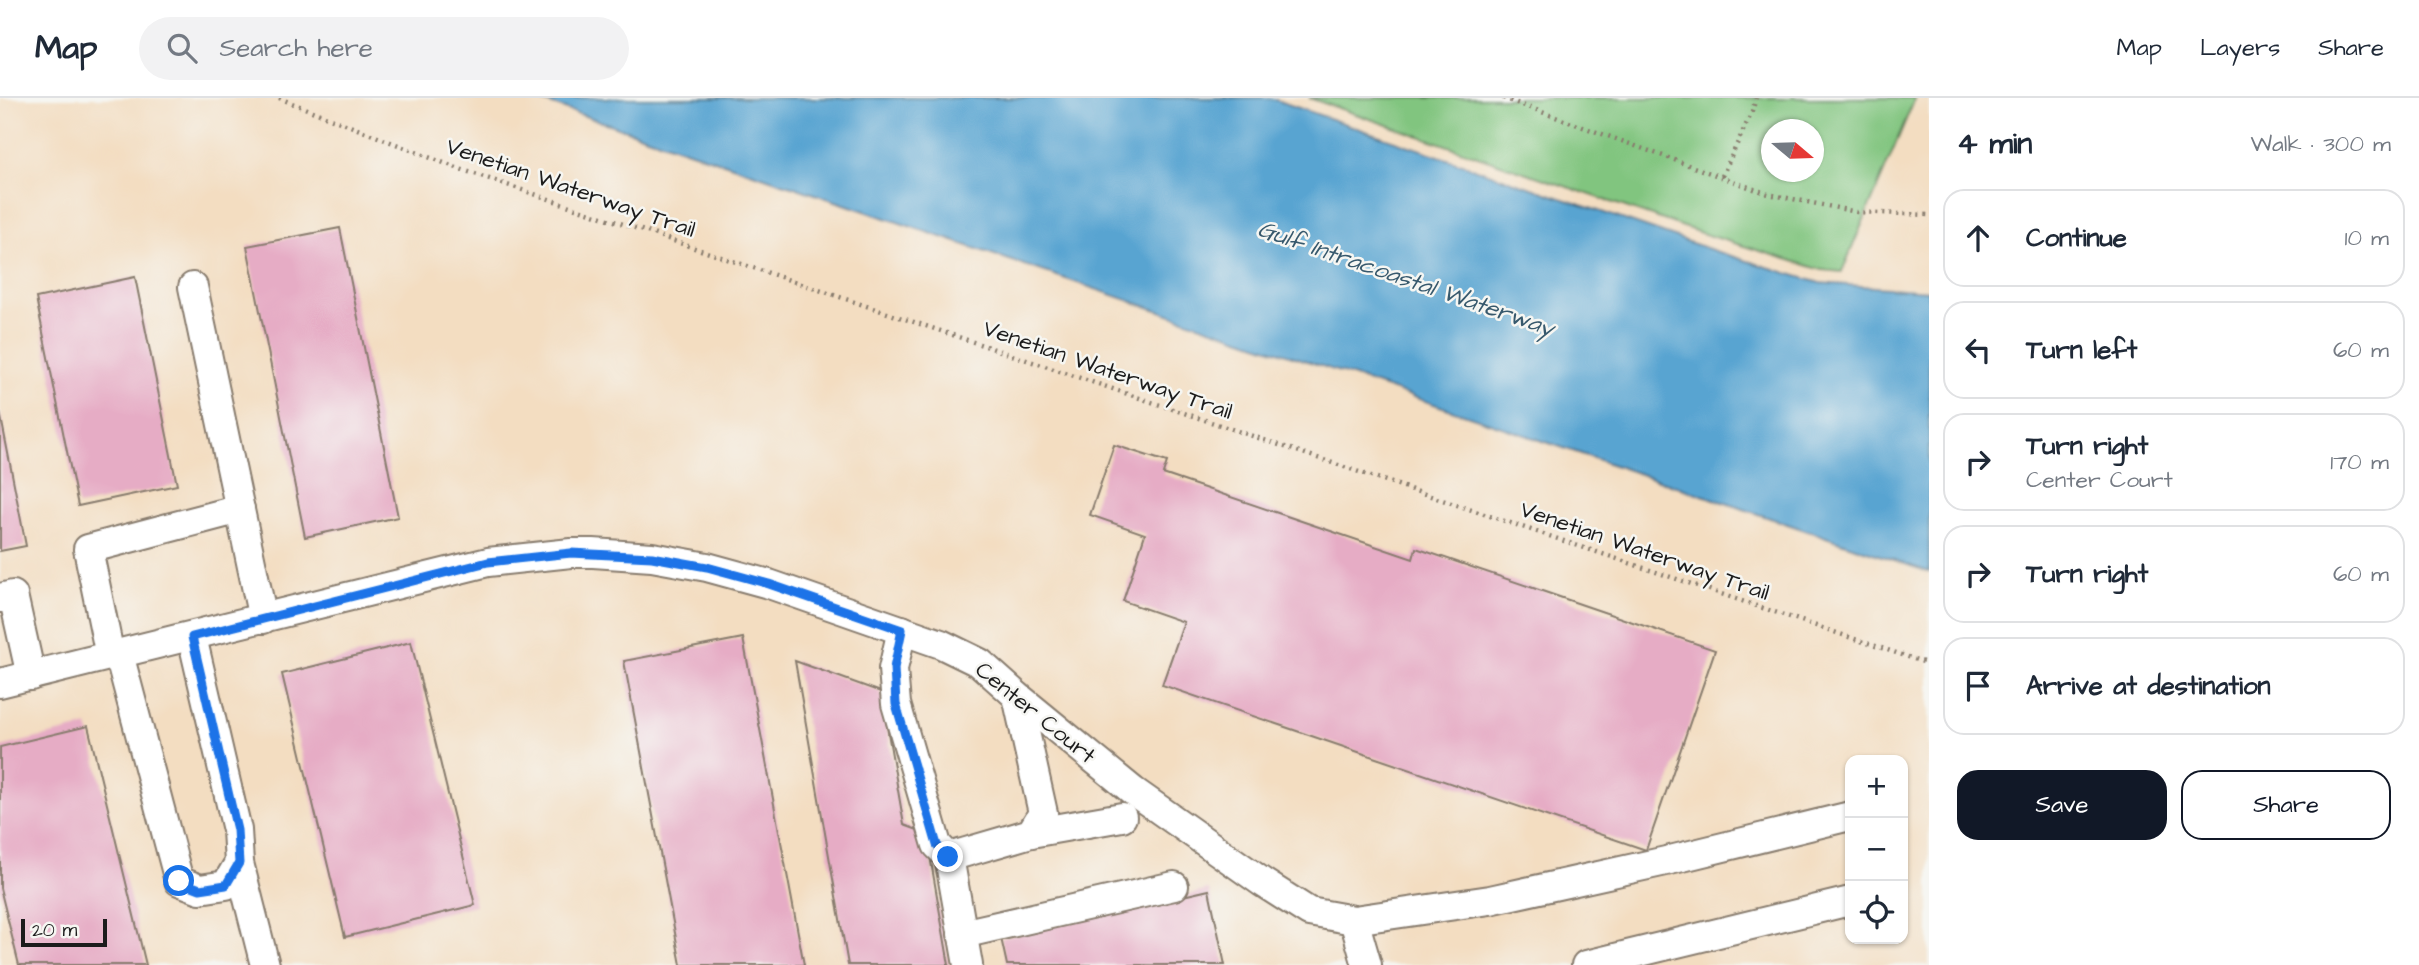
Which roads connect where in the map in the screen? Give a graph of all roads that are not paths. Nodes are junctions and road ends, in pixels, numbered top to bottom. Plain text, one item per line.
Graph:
1 (193, 287) dead end
2 (240, 509) junction
3 (0, 598) edge
4 (263, 619) junction
5 (902, 630) junction
6 (192, 637) junction
7 (115, 655) junction
8 (31, 676) junction
9 (0, 683) edge
10 (1017, 696) junction
11 (1122, 817) dead end
12 (1845, 817) edge
13 (1031, 833) junction
14 (948, 857) junction
15 (239, 863) junction
16 (1174, 886) dead end
17 (1845, 902) edge
18 (1354, 920) junction
19 (962, 934) junction
20 (265, 965) edge
21 (968, 965) edge
22 (1367, 965) edge
23 (1586, 965) edge

1 - 2 street
2 - 4 street
2 - 7 street
3 - 8 street
4 - 5 street, Center Court
4 - 6 street, Center Court
5 - 10 street, Center Court
5 - 14 street
6 - 7 street, Center Court
6 - 15 street
7 - 8 street, Center Court
7 - 15 street
8 - 9 street, Center Court
10 - 13 street
10 - 18 street, Center Court
11 - 13 street
12 - 18 street, Center Court
13 - 14 street
14 - 19 street
15 - 20 street
16 - 19 street
17 - 23 street
18 - 22 street
19 - 21 street

